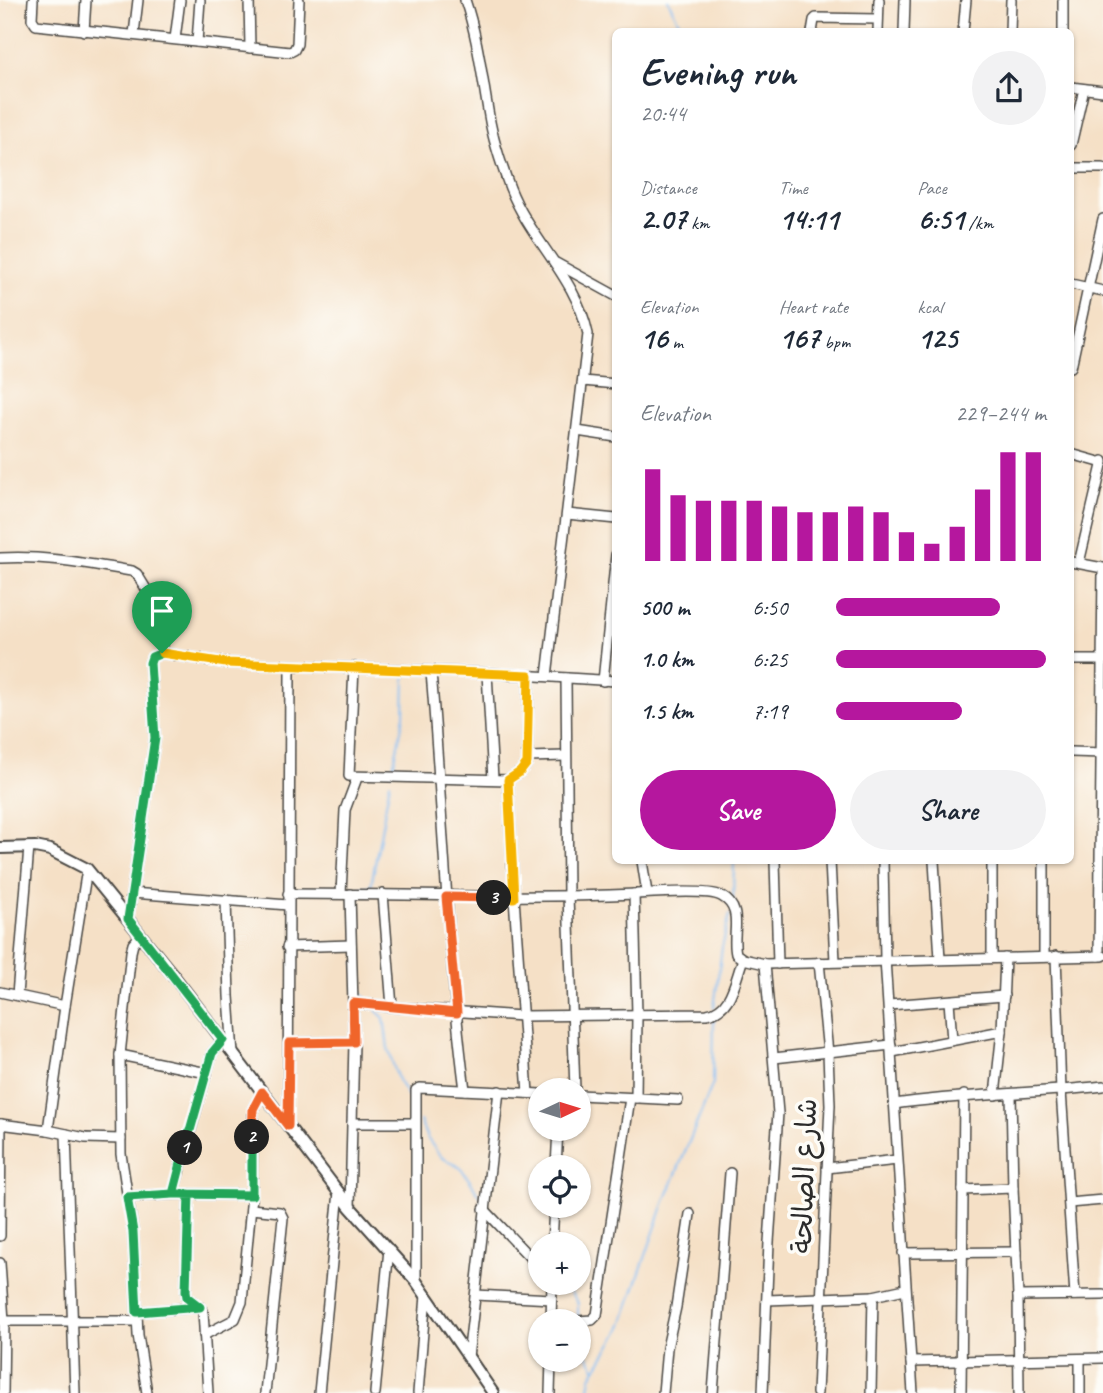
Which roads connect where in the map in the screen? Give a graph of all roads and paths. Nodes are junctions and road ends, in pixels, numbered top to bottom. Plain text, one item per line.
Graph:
1 (33, 0) edge
2 (86, 0) edge
3 (138, 0) edge
4 (180, 0) edge
5 (200, 0) edge
6 (249, 0) edge
7 (299, 0) edge
8 (465, 0) edge
9 (878, 0) edge
10 (905, 0) edge
11 (967, 0) edge
12 (1011, 0) edge
13 (1063, 0) edge
14 (878, 19) junction
15 (813, 28) edge
16 (878, 28) edge
17 (904, 28) edge
18 (964, 28) edge
19 (1010, 28) edge
20 (1063, 28) edge
21 (84, 31) junction
22 (134, 34) junction
23 (175, 39) junction
24 (197, 42) junction
25 (250, 48) junction
26 (1074, 87) edge
27 (1084, 89) junction
28 (1103, 91) edge
29 (1074, 132) edge
30 (1074, 168) edge
31 (1103, 168) edge
32 (1103, 219) edge
33 (554, 262) junction
34 (1074, 285) edge
35 (1089, 288) junction
36 (1103, 291) edge
37 (612, 294) edge
38 (1074, 354) edge
39 (583, 381) junction
40 (612, 384) edge
41 (577, 431) junction
42 (612, 435) edge
43 (1074, 455) edge
44 (1103, 462) edge
45 (567, 514) junction
46 (612, 519) edge
47 (0, 558) edge
48 (1075, 563) edge
49 (612, 594) edge
50 (162, 653) junction
51 (1074, 660) edge
52 (1102, 660) edge
53 (290, 666) junction
54 (354, 667) junction
55 (431, 672) junction
56 (487, 673) junction
57 (529, 675) junction
58 (547, 676) junction
59 (566, 678) junction
60 (603, 681) junction
61 (612, 681) edge
62 (1074, 752) edge
63 (1102, 753) edge
64 (566, 756) junction
65 (527, 757) junction
66 (357, 778) junction
67 (440, 779) junction
68 (493, 779) junction
69 (508, 780) junction
70 (29, 847) junction
71 (0, 848) edge
72 (1101, 854) edge
73 (642, 864) edge
74 (775, 864) edge
75 (830, 864) edge
76 (883, 864) edge
77 (934, 864) edge
78 (992, 864) edge
79 (1044, 864) edge
80 (87, 869) junction
81 (131, 893) junction
82 (646, 893) junction
83 (288, 894) junction
84 (345, 894) junction
85 (383, 894) junction
86 (634, 894) junction
87 (568, 896) junction
88 (446, 897) junction
89 (514, 898) junction
90 (226, 900) junction
91 (288, 905) junction
92 (128, 919) junction
93 (141, 935) junction
94 (351, 945) junction
95 (287, 947) junction
96 (1056, 956) junction
97 (1101, 956) edge
98 (1044, 957) junction
99 (992, 958) junction
100 (1005, 958) junction
101 (743, 959) junction
102 (885, 959) junction
103 (940, 959) junction
104 (835, 961) junction
105 (819, 962) junction
106 (765, 964) junction
107 (778, 964) junction
108 (0, 992) edge
109 (17, 995) junction
110 (1004, 996) junction
111 (949, 1001) junction
112 (353, 1003) junction
113 (889, 1005) junction
114 (65, 1006) junction
115 (392, 1007) junction
116 (457, 1013) junction
117 (637, 1015) junction
118 (522, 1016) junction
119 (574, 1016) junction
120 (1002, 1031) junction
121 (223, 1040) junction
122 (952, 1040) junction
123 (354, 1042) junction
124 (289, 1043) junction
125 (892, 1048) junction
126 (828, 1053) junction
127 (233, 1054) junction
128 (120, 1055) junction
129 (774, 1058) junction
130 (206, 1073) junction
131 (575, 1078) edge
132 (1103, 1086) edge
133 (465, 1090) junction
134 (499, 1091) junction
135 (1061, 1091) junction
136 (262, 1092) junction
137 (528, 1093) joint
138 (995, 1094) junction
139 (1011, 1094) junction
140 (964, 1095) junction
141 (592, 1096) edge
142 (633, 1098) junction
143 (678, 1100) dead end
144 (894, 1104) junction
145 (352, 1123) junction
146 (415, 1123) junction
147 (0, 1124) edge
148 (288, 1126) junction
149 (48, 1130) junction
150 (66, 1134) junction
151 (121, 1139) junction
152 (897, 1160) junction
153 (827, 1168) junction
154 (730, 1173) dead end
155 (1013, 1188) junction
156 (963, 1190) junction
157 (339, 1192) junction
158 (173, 1194) junction
159 (189, 1194) junction
160 (252, 1195) junction
161 (127, 1197) junction
162 (1103, 1200) edge
163 (1069, 1203) junction
164 (350, 1207) junction
165 (251, 1209) junction
166 (484, 1209) junction
167 (690, 1214) dead end
168 (0, 1236) edge
169 (389, 1249) junction
170 (1016, 1252) junction
171 (903, 1253) junction
172 (962, 1253) junction
173 (528, 1255) edge
174 (0, 1263) edge
175 (416, 1281) junction
176 (1, 1282) edge
177 (905, 1289) junction
178 (426, 1295) junction
179 (476, 1295) junction
180 (552, 1295) edge
181 (1075, 1295) junction
182 (1103, 1295) edge
183 (873, 1296) junction
184 (1018, 1296) junction
185 (552, 1299) junction
186 (821, 1299) junction
187 (767, 1300) junction
188 (1, 1305) edge
189 (200, 1307) junction
190 (552, 1309) edge
191 (137, 1316) junction
192 (591, 1320) edge
193 (4, 1321) junction
194 (73, 1321) junction
195 (204, 1335) junction
196 (468, 1357) junction
197 (1103, 1358) edge
198 (1080, 1359) junction
199 (1019, 1360) junction
200 (961, 1361) junction
201 (911, 1362) junction
202 (551, 1372) edge
203 (3, 1393) edge
204 (75, 1393) edge
205 (147, 1393) edge
206 (208, 1393) edge
207 (265, 1393) edge
208 (319, 1393) edge
209 (375, 1393) edge
210 (418, 1393) edge
211 (493, 1393) edge
212 (550, 1393) edge
213 (663, 1393) edge
214 (713, 1393) edge
215 (763, 1393) edge
216 (817, 1393) edge
217 (871, 1393) edge
218 (913, 1393) edge
219 (961, 1393) edge
220 (1019, 1393) edge
221 (1080, 1393) edge

1 - 21 street
2 - 21 street
3 - 22 street
4 - 23 street
5 - 24 street
6 - 25 street
7 - 25 street
8 - 33 street
9 - 14 street
10 - 17 street
11 - 18 street
12 - 19 street
13 - 20 street
14 - 15 street
14 - 16 street
21 - 22 street
22 - 23 street
23 - 24 street
24 - 25 street
26 - 27 street
27 - 28 street
27 - 29 street
30 - 31 street
32 - 35 street
33 - 37 street
33 - 39 street
34 - 35 street
35 - 36 street
35 - 38 street
39 - 40 street
39 - 41 street
41 - 42 street
41 - 45 street
43 - 44 street
44 - 48 street
45 - 46 street
45 - 58 street
47 - 50 street
48 - 52 street
49 - 60 street
50 - 53 street
50 - 81 street
51 - 52 street
52 - 63 street
53 - 54 street
53 - 83 street
54 - 55 street
54 - 66 street
55 - 56 street
55 - 67 street
56 - 57 street
56 - 68 street
57 - 58 street
57 - 65 street
58 - 59 street
59 - 60 street
59 - 64 street
60 - 61 street
62 - 63 street
63 - 72 street
64 - 65 street
64 - 87 street
65 - 69 street
66 - 67 street
66 - 84 street
67 - 68 street
67 - 88 street
68 - 69 street
69 - 89 street
70 - 71 street
70 - 80 street
70 - 109 street
72 - 97 street
73 - 82 street
74 - 107 street
75 - 104 street
76 - 102 street
77 - 103 street
78 - 99 street
79 - 98 street
80 - 92 street
80 - 114 street
81 - 90 street
81 - 92 street
82 - 86 street
82 - 101 street
83 - 84 street
83 - 91 street
84 - 85 street
84 - 94 street
85 - 88 street
85 - 115 street
86 - 87 street
86 - 117 street
87 - 89 street
87 - 119 street
88 - 89 street
88 - 116 street
89 - 118 street
90 - 91 street
90 - 127 street
91 - 95 street
92 - 93 street
93 - 121 street
93 - 128 street
94 - 95 street
94 - 112 street
95 - 124 street
96 - 97 street
96 - 98 street
96 - 135 street
98 - 100 street
99 - 100 street
99 - 103 street
100 - 110 street
101 - 106 street
101 - 117 street
102 - 103 street
102 - 104 street
102 - 113 street
104 - 105 street
105 - 107 street
105 - 126 street, شارع الصالحة
106 - 107 street
106 - 129 street
108 - 109 street
109 - 114 street
110 - 111 street
110 - 120 street
111 - 113 street
111 - 122 street
112 - 115 street
112 - 123 street
113 - 125 street
114 - 149 street
115 - 116 street
116 - 118 street
116 - 133 street
117 - 119 street
117 - 142 street
118 - 119 street
118 - 137 street
119 - 131 street
120 - 122 street
120 - 138 street
121 - 127 street
121 - 130 street
122 - 125 street
123 - 124 street
123 - 145 street
124 - 148 street
125 - 126 street
125 - 144 street
126 - 129 street
126 - 153 street, شارع الصالحة
127 - 136 street
128 - 130 street
128 - 151 street
129 - 187 street
130 - 158 street
132 - 135 street
133 - 134 street
133 - 146 street
134 - 137 street
134 - 166 street
135 - 139 street
135 - 163 street
136 - 148 street
136 - 160 street
138 - 139 street
138 - 140 street
139 - 155 street
140 - 144 street
140 - 156 street
141 - 142 street
142 - 143 street
142 - 192 street
144 - 152 street
145 - 146 street
145 - 164 street
146 - 175 street
147 - 149 street
147 - 168 street
148 - 157 street
149 - 150 street
150 - 151 street
150 - 194 street
151 - 161 street
152 - 153 street
152 - 171 street
153 - 186 street, شارع الصالحة
154 - 214 street
155 - 156 street
155 - 170 street
156 - 172 street
157 - 164 street
157 - 208 street
158 - 159 street
158 - 161 street
159 - 160 street
159 - 189 street
160 - 165 street
161 - 191 street
162 - 163 street
163 - 181 street
164 - 169 street
165 - 195 street
165 - 207 street
166 - 173 street
166 - 179 street
167 - 213 street
169 - 175 street
169 - 209 street
170 - 172 street
170 - 184 street
171 - 172 street
171 - 177 street
172 - 200 street
174 - 176 street
175 - 178 street
176 - 188 street
177 - 183 street
177 - 201 street
178 - 196 street
178 - 210 street
179 - 185 street
179 - 196 street
180 - 185 street
181 - 182 street
181 - 184 street
183 - 186 street
183 - 217 street
184 - 199 street
185 - 190 street
186 - 187 street
186 - 216 street, شارع الصالحة
187 - 215 street
188 - 193 street
189 - 191 street
189 - 195 street
191 - 194 street
191 - 205 street
193 - 194 street
193 - 203 street
194 - 204 street
195 - 206 street
196 - 211 street
197 - 198 street
198 - 199 street
198 - 221 street
199 - 200 street
199 - 220 street
200 - 201 street
200 - 219 street
201 - 218 street
202 - 212 street

